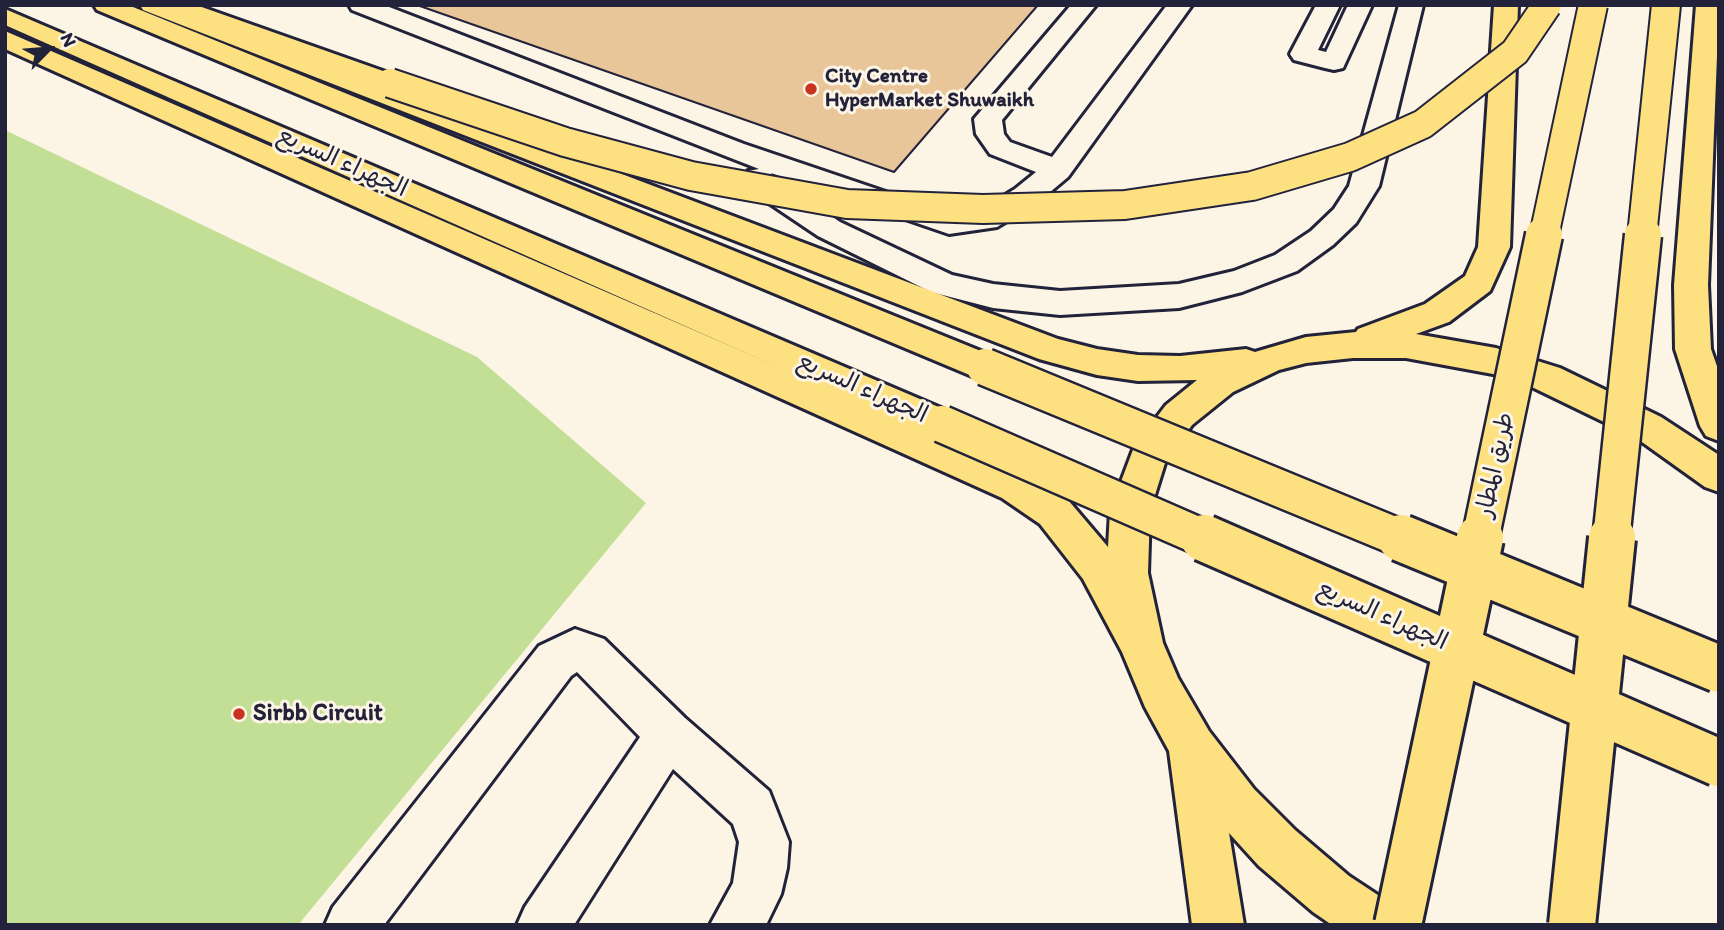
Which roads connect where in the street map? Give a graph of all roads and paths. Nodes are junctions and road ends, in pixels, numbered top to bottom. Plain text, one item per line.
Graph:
1 (106, 5) edge
2 (152, 5) edge
3 (172, 5) edge
4 (361, 5) edge
5 (1084, 5) edge
6 (1180, 5) edge
7 (1328, 5) edge
8 (1360, 5) edge
9 (1411, 5) edge
10 (1506, 5) edge
11 (1546, 5) edge
12 (1593, 5) edge
13 (1666, 5) edge
14 (1708, 5) edge
15 (5, 16) edge
16 (5, 39) edge
17 (734, 150) junction
18 (1058, 170) junction
19 (1353, 345) junction
20 (1269, 359) junction
21 (1719, 426) edge
22 (1719, 476) edge
23 (1141, 643) junction
24 (1719, 669) edge
25 (669, 734) junction
26 (1192, 747) junction
27 (1719, 763) edge
28 (351, 925) edge
29 (542, 925) edge
30 (736, 925) edge
31 (1218, 925) edge
32 (1378, 925) edge
33 (1398, 925) edge
34 (1572, 925) edge

1 - 24 main road, bridge
2 - 20 main road
3 - 11 main road, bridge
4 - 17 lane
5 - 18 lane
6 - 18 lane
7 - 8 lane
9 - 17 lane
10 - 19 main road
12 - 33 main road, طريق المطار, bridge
13 - 34 main road, bridge
14 - 21 main road
15 - 27 main road, الجهراء السريع, bridge
16 - 23 main road, الجهراء السريع
17 - 18 lane
19 - 20 main road
19 - 22 main road
20 - 23 main road
23 - 26 main road
25 - 28 lane
25 - 29 lane
25 - 30 lane
26 - 31 main road
26 - 32 main road

